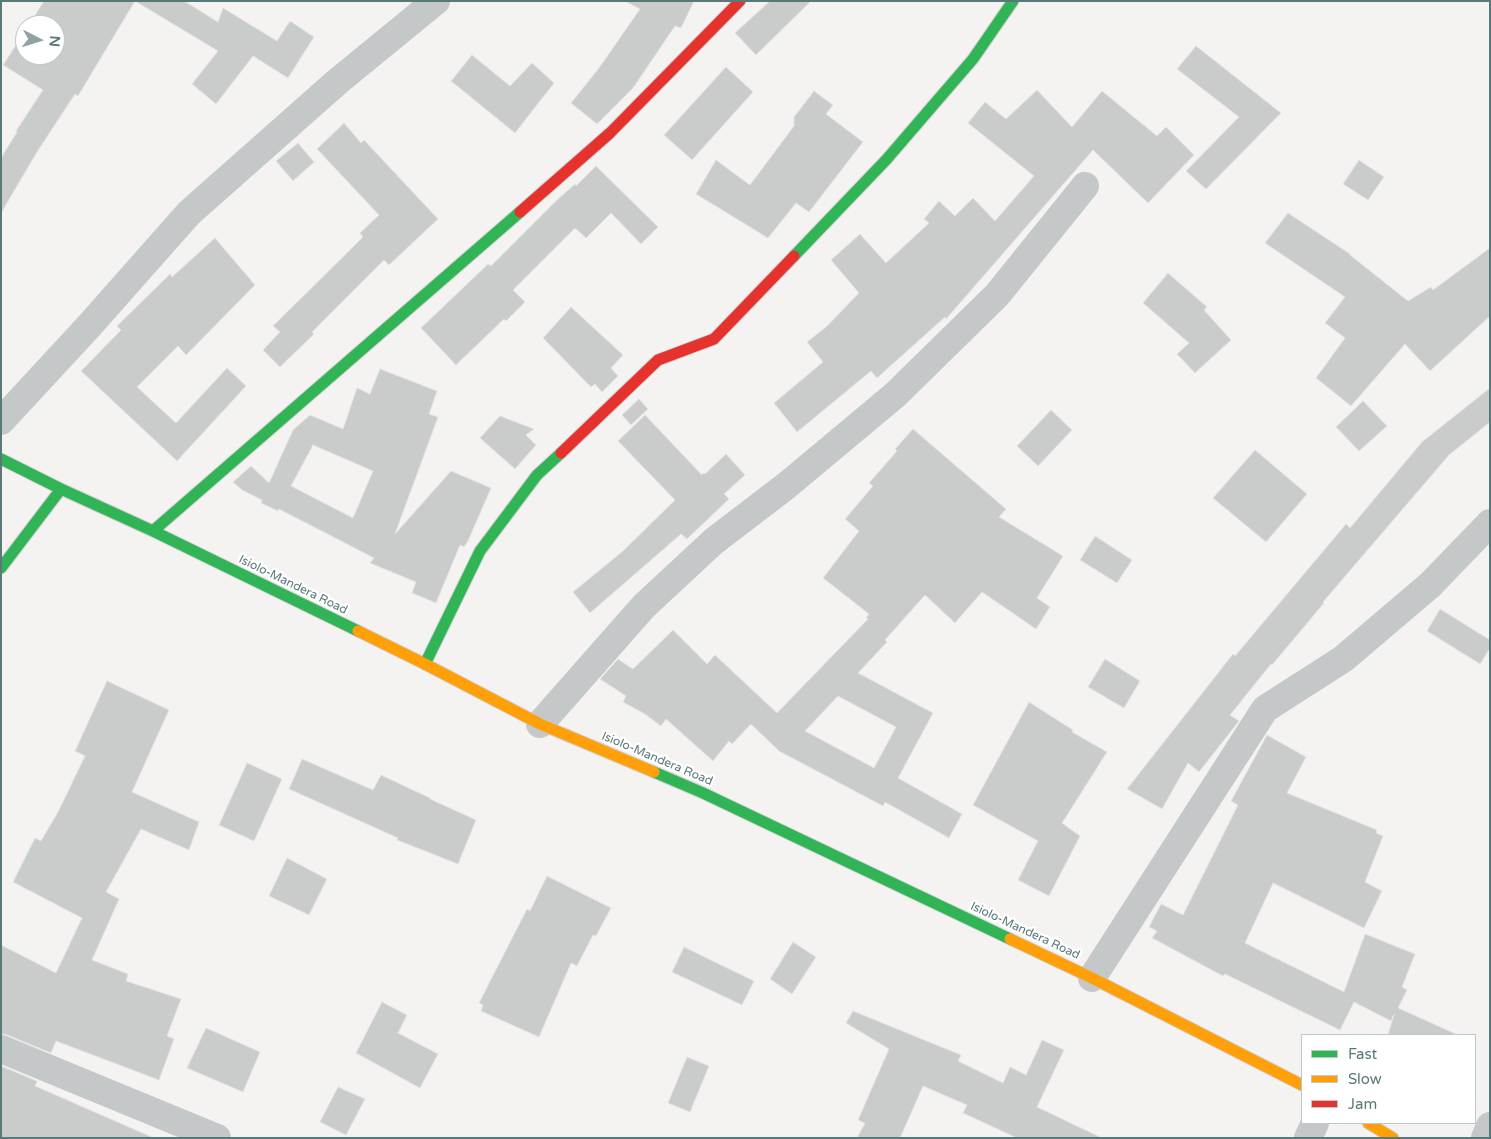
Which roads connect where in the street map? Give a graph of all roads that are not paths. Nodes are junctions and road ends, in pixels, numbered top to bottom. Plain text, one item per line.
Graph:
1 (436, 1) edge
2 (740, 1) edge
3 (1013, 1) edge
4 (1085, 186) dead end
5 (1, 421) edge
6 (1, 459) edge
7 (61, 489) junction
8 (1490, 523) edge
9 (153, 531) junction
10 (1, 568) edge
11 (425, 664) junction
12 (540, 724) junction
13 (1092, 978) junction
14 (1, 1049) edge
15 (1301, 1084) edge
16 (1315, 1124) edge
17 (1370, 1124) edge
18 (1490, 1126) edge
19 (217, 1138) edge
20 (1308, 1138) edge
21 (1393, 1138) edge
22 (1485, 1138) edge

1 - 5 street
2 - 9 main road
3 - 11 main road
4 - 12 street
6 - 7 main road, Isiolo-Mandera Road
7 - 9 main road, Isiolo-Mandera Road
7 - 10 main road
8 - 13 street
9 - 11 main road, Isiolo-Mandera Road
11 - 12 main road, Isiolo-Mandera Road
12 - 13 main road, Isiolo-Mandera Road
13 - 15 main road, Isiolo-Mandera Road
14 - 19 street
16 - 20 street
17 - 21 main road
18 - 22 street

